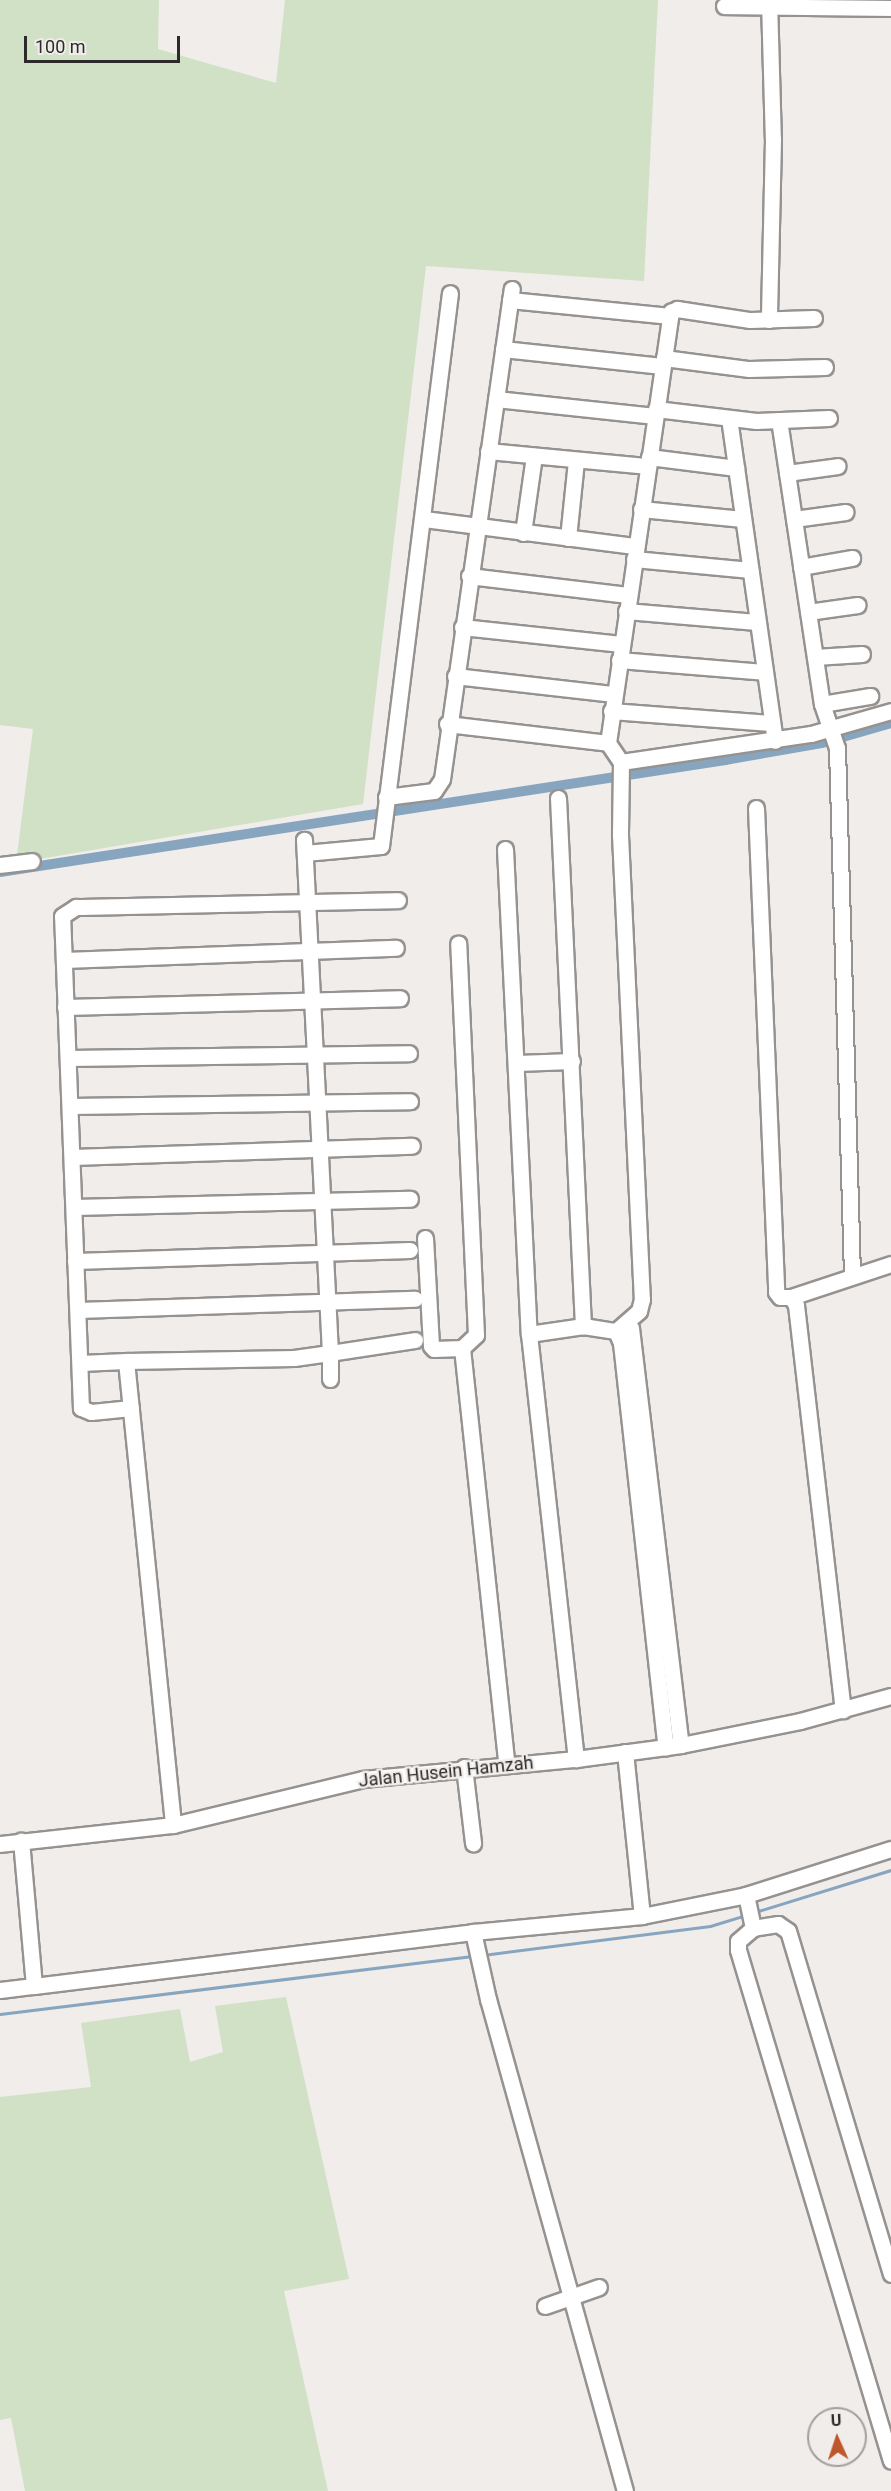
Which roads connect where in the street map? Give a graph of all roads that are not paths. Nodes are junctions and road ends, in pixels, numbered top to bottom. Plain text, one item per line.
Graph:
1 (768, 4) edge
2 (724, 6) dead end
3 (891, 8) edge
4 (450, 292) dead end
5 (670, 316) junction
6 (814, 318) dead end
7 (769, 321) junction
8 (503, 349) junction
9 (663, 362) junction
10 (825, 367) dead end
11 (496, 399) junction
12 (656, 412) junction
13 (729, 418) junction
14 (829, 418) dead end
15 (779, 420) junction
16 (488, 451) junction
17 (534, 456) junction
18 (576, 460) junction
19 (648, 461) junction
20 (838, 466) dead end
21 (736, 468) junction
22 (787, 472) junction
23 (641, 509) junction
24 (846, 512) dead end
25 (424, 519) junction
26 (743, 519) junction
27 (794, 519) junction
28 (477, 528) junction
29 (523, 533) junction
30 (568, 538) junction
31 (635, 553) junction
32 (852, 558) dead end
33 (801, 567) junction
34 (750, 570) junction
35 (469, 576) junction
36 (628, 595) junction
37 (858, 605) dead end
38 (626, 611) junction
39 (808, 612) junction
40 (757, 622) junction
41 (462, 627) junction
42 (621, 644) junction
43 (862, 654) dead end
44 (815, 657) junction
45 (619, 660) junction
46 (764, 672) junction
47 (455, 676) junction
48 (614, 694) junction
49 (870, 696) dead end
50 (822, 704) junction
51 (611, 711) junction
52 (891, 711) edge
53 (771, 723) junction
54 (447, 724) junction
55 (831, 730) junction
56 (775, 741) junction
57 (608, 743) junction
58 (621, 763) junction
59 (558, 798) dead end
60 (385, 807) junction
61 (756, 808) dead end
62 (505, 849) dead end
63 (32, 861) dead end
64 (0, 865) edge
65 (398, 900) dead end
66 (308, 902) junction
67 (458, 943) dead end
68 (396, 948) dead end
69 (310, 954) junction
70 (64, 960) junction
71 (400, 998) dead end
72 (312, 1002) junction
73 (65, 1007) junction
74 (315, 1052) junction
75 (409, 1053) dead end
76 (69, 1058) junction
77 (572, 1061) junction
78 (517, 1063) junction
79 (410, 1101) dead end
80 (317, 1102) junction
81 (70, 1106) junction
82 (412, 1146) dead end
83 (320, 1152) junction
84 (72, 1157) junction
85 (410, 1199) dead end
86 (323, 1202) junction
87 (74, 1207) junction
88 (425, 1239) dead end
89 (410, 1250) dead end
90 (326, 1253) junction
91 (75, 1261) junction
92 (891, 1264) edge
93 (852, 1275) junction
94 (791, 1297) junction
95 (414, 1299) dead end
96 (329, 1302) junction
97 (78, 1310) junction
98 (583, 1326) junction
99 (624, 1329) junction
100 (529, 1334) junction
101 (415, 1340) dead end
102 (462, 1348) junction
103 (330, 1353) junction
104 (126, 1361) junction
105 (80, 1363) junction
106 (330, 1379) dead end
107 (131, 1408) junction
108 (891, 1696) edge
109 (843, 1710) junction
110 (674, 1746) junction
111 (625, 1752) junction
112 (576, 1759) junction
113 (506, 1763) junction
114 (464, 1767) junction
115 (172, 1825) junction
116 (21, 1842) junction
117 (473, 1843) dead end
118 (0, 1844) edge
119 (891, 1849) edge
120 (746, 1898) junction
121 (642, 1916) junction
122 (752, 1925) junction
123 (475, 1936) junction
124 (34, 1986) junction
125 (0, 1990) edge
126 (891, 2274) edge
127 (599, 2287) dead end
128 (572, 2297) junction
129 (544, 2306) dead end
130 (891, 2461) edge
131 (625, 2491) edge

1 - 2 street
1 - 3 street
1 - 7 street
4 - 25 street
5 - 7 street
5 - 8 street
5 - 9 street
6 - 7 street
8 - 9 street
8 - 11 street
9 - 10 street
9 - 12 street
11 - 12 street
11 - 16 street
12 - 13 street
12 - 19 street
13 - 15 street
13 - 21 street
14 - 15 street
15 - 22 street
16 - 17 street
16 - 28 street
17 - 18 street
17 - 29 street
18 - 19 street
18 - 30 street
19 - 21 street
19 - 23 street
20 - 22 street
21 - 26 street
22 - 27 street
23 - 26 street
23 - 31 street
24 - 27 street
25 - 28 street
25 - 60 street
26 - 34 street
27 - 33 street
28 - 29 street
28 - 35 street
29 - 30 street
30 - 31 street
31 - 34 street
31 - 36 street
32 - 33 street
33 - 39 street
34 - 40 street
35 - 36 street
35 - 41 street
36 - 38 street
37 - 39 street
38 - 40 street
38 - 42 street
39 - 44 street
40 - 46 street
41 - 42 street
41 - 47 street
42 - 45 street
43 - 44 street
44 - 50 street
45 - 46 street
45 - 48 street
46 - 53 street
47 - 48 street
47 - 54 street
48 - 51 street
49 - 50 street
50 - 55 street
51 - 53 street
51 - 57 street
52 - 55 street
53 - 56 street
54 - 57 street
54 - 60 street
55 - 56 street
55 - 93 street
56 - 58 street
57 - 58 street
58 - 99 street
59 - 77 street
60 - 66 street
61 - 94 street
62 - 78 street
63 - 64 street
65 - 66 street
66 - 69 street
66 - 70 street
67 - 102 street
68 - 69 street
69 - 70 street
69 - 72 street
70 - 73 street
71 - 72 street
72 - 73 street
72 - 74 street
73 - 76 street
74 - 75 street
74 - 76 street
74 - 80 street
76 - 81 street
77 - 78 street
77 - 98 street
78 - 100 street
79 - 80 street
80 - 81 street
80 - 83 street
81 - 84 street
82 - 83 street
83 - 84 street
83 - 86 street
84 - 87 street
85 - 86 street
86 - 87 street
86 - 90 street
87 - 91 street
88 - 102 street
89 - 90 street
90 - 91 street
90 - 96 street
91 - 97 street
92 - 93 street
93 - 94 street
94 - 109 street
95 - 96 street
96 - 97 street
96 - 103 street
97 - 105 street
98 - 99 street
98 - 100 street
99 - 110 street
100 - 112 street
101 - 103 street
102 - 113 street
103 - 104 street
103 - 106 street
104 - 105 street
104 - 107 street
105 - 107 street
107 - 115 street
108 - 109 street, Jalan Husein Hamzah
109 - 110 street, Jalan Husein Hamzah
110 - 111 street, Jalan Husein Hamzah
111 - 112 street, Jalan Husein Hamzah
111 - 121 street
112 - 113 street, Jalan Husein Hamzah
113 - 114 street, Jalan Husein Hamzah
114 - 115 street, Jalan Husein Hamzah
114 - 117 street
115 - 116 street, Jalan Husein Hamzah
116 - 118 street, Jalan Husein Hamzah
116 - 124 street
119 - 120 street
120 - 121 street
120 - 122 street
121 - 123 street
122 - 126 street
122 - 130 street
123 - 124 street
123 - 128 street
124 - 125 street
127 - 128 street
128 - 129 street
128 - 131 street

